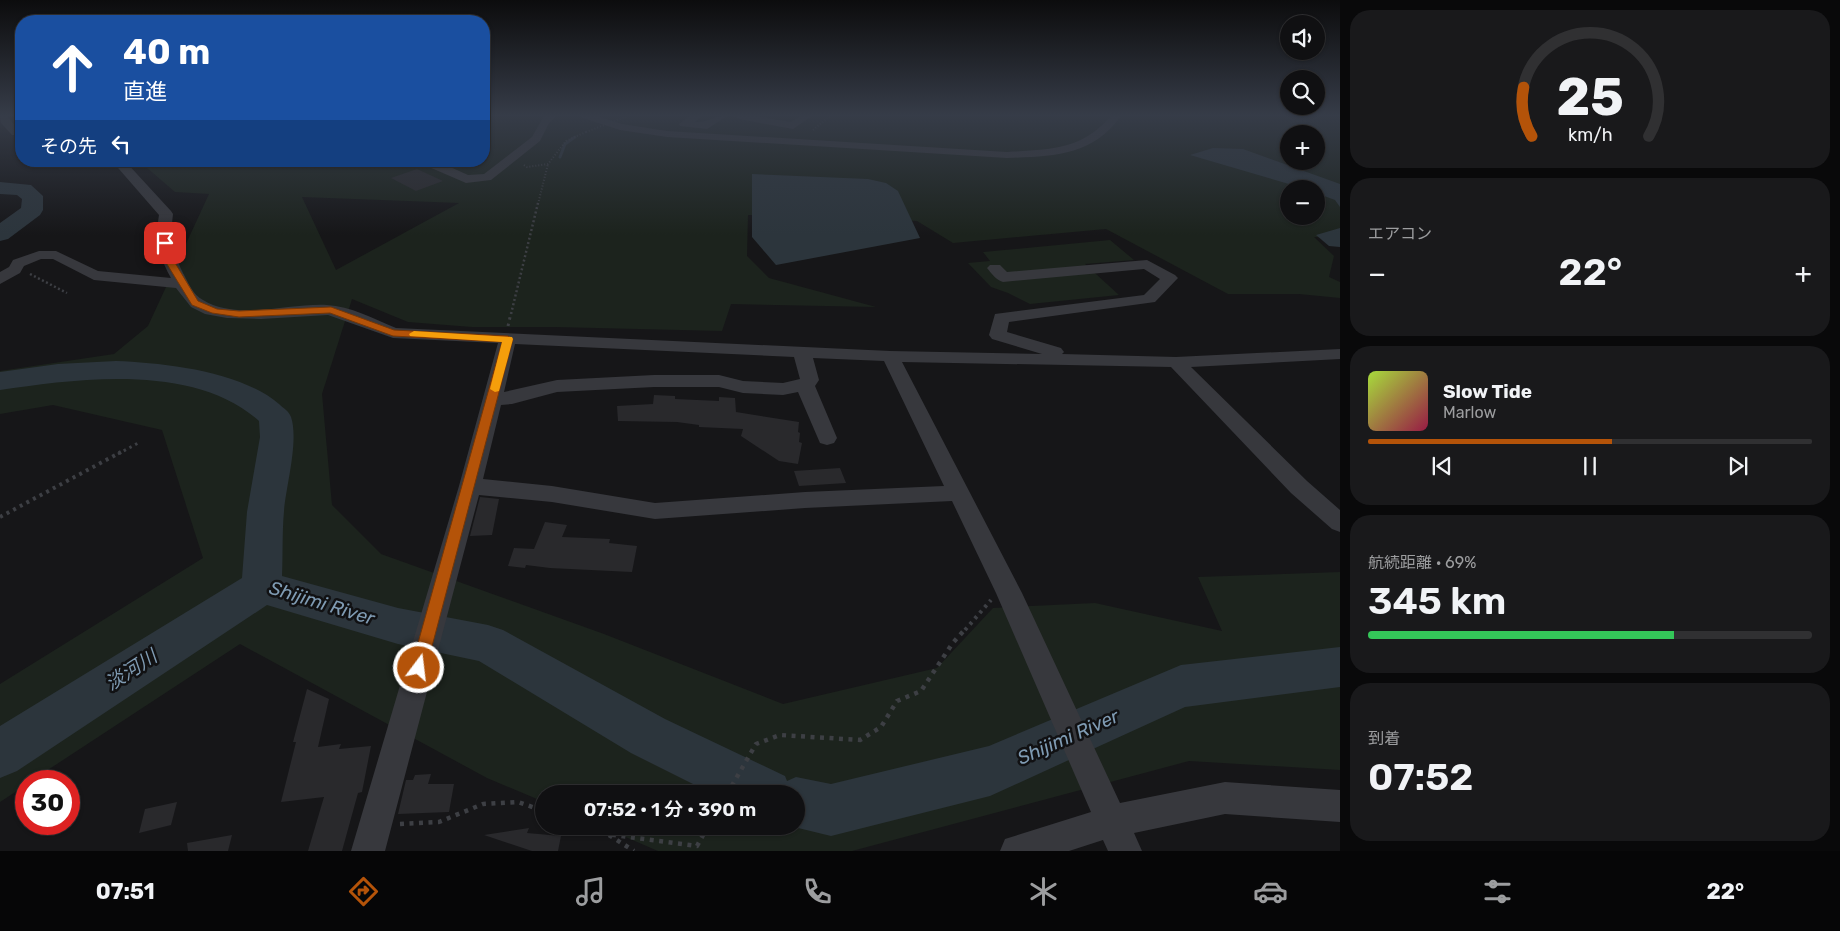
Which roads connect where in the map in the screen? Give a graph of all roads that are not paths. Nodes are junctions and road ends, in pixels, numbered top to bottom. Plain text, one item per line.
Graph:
1 (516, 156) edge
2 (123, 167) edge
3 (439, 167) edge
4 (995, 268) dead end
5 (0, 279) edge
6 (182, 284) junction
7 (508, 339) junction
8 (802, 352) junction
9 (1340, 354) edge
10 (890, 356) junction
11 (1059, 358) junction
12 (1176, 362) junction
13 (805, 386) junction
14 (493, 399) junction
15 (827, 438) dead end
16 (470, 486) junction
17 (958, 493) junction
18 (1310, 498) junction
19 (1340, 504) edge
20 (1340, 523) edge
21 (1340, 806) edge
22 (1113, 821) junction
23 (371, 838) edge
24 (1017, 851) edge
25 (1125, 851) edge

1 - 3 street
2 - 6 street
4 - 11 street
5 - 6 street
6 - 7 street
7 - 8 street
7 - 14 street
8 - 10 street
8 - 13 street
9 - 12 street
10 - 11 street
10 - 17 street
11 - 12 street
12 - 18 street
13 - 14 street
13 - 15 street
14 - 16 street
16 - 17 street
16 - 23 street
17 - 22 street
18 - 19 street
18 - 20 street
21 - 22 street
22 - 24 street
22 - 25 street

